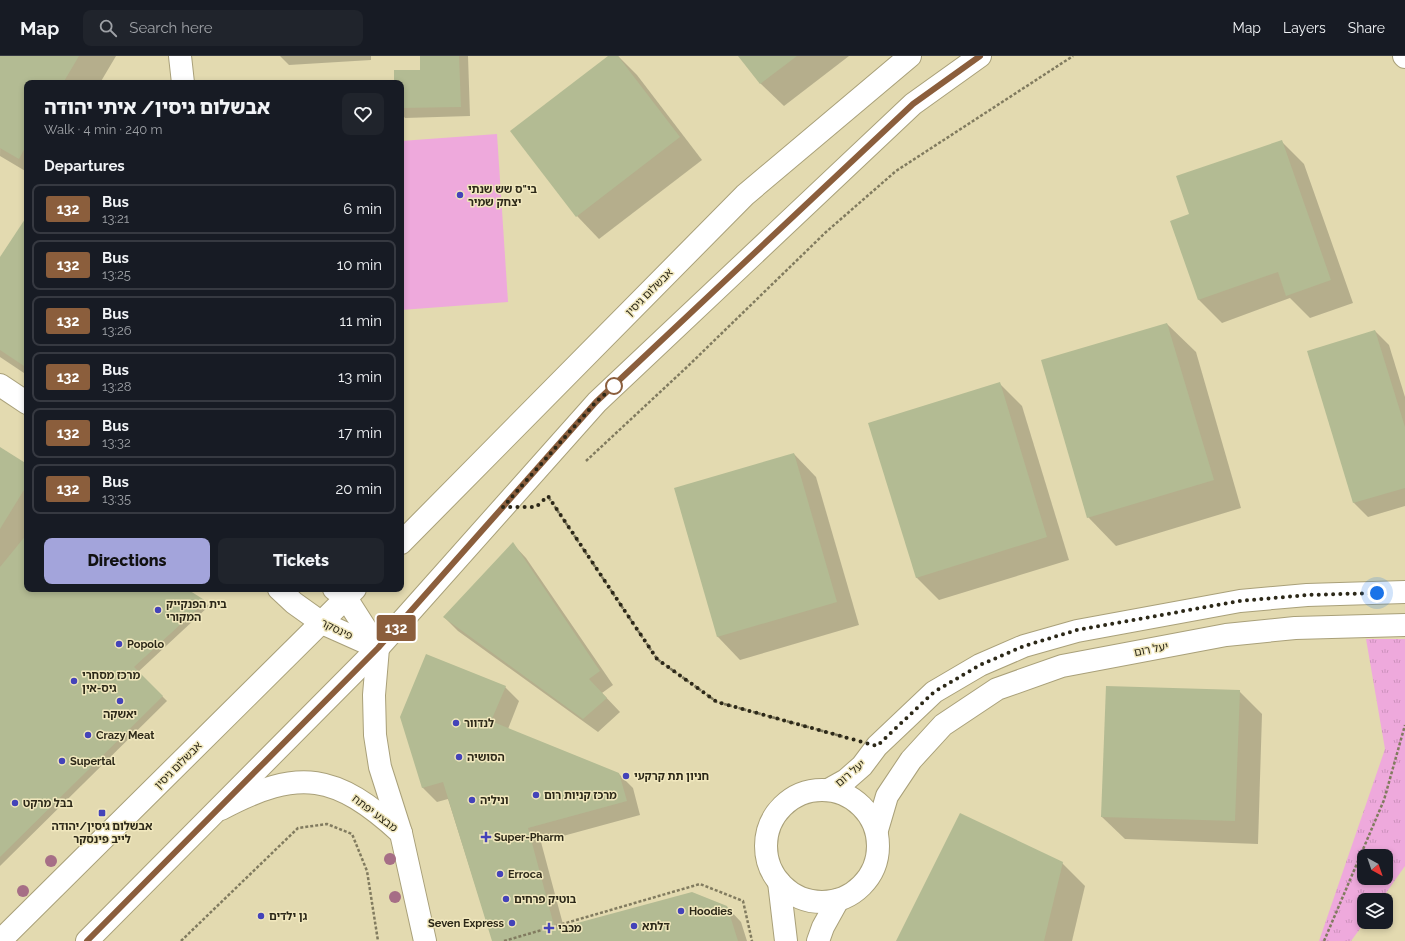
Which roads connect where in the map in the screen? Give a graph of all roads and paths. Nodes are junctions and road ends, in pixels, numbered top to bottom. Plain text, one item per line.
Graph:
1 (180, 56) edge
2 (910, 56) edge
3 (980, 56) edge
4 (1073, 56) edge
5 (183, 80) edge
6 (0, 385) edge
7 (24, 401) edge
8 (583, 464) dead end
9 (544, 500) dead end
10 (406, 536) edge
11 (282, 592) edge
12 (345, 592) edge
13 (1405, 592) edge
14 (322, 623) junction
15 (1405, 625) edge
16 (378, 648) junction
17 (1405, 725) edge
18 (877, 746) junction
19 (828, 790) junction
20 (213, 813) junction
21 (877, 830) junction
22 (401, 833) junction
23 (779, 882) junction
24 (838, 900) junction
25 (0, 941) edge
26 (87, 941) edge
27 (180, 941) edge
28 (378, 941) edge
29 (425, 941) edge
30 (504, 941) edge
31 (752, 941) edge
32 (786, 941) edge
33 (818, 941) edge
34 (1324, 941) edge

1 - 5 street
2 - 10 street, אבשלום גיסין
3 - 16 street
4 - 8 path
6 - 7 street
9 - 18 path
11 - 14 street, פינסקר
12 - 14 street, אבשלום גיסין
12 - 16 street, פינסקר
13 - 18 street, יעל רום
14 - 16 street, פינסקר
14 - 25 street, אבשלום גיסין
15 - 21 street, יעל רום
16 - 20 street
16 - 22 street, מבצע יפתח
17 - 34 path
18 - 19 street, יעל רום
19 - 21 street
19 - 23 street
20 - 22 street, מבצע יפתח
20 - 26 street
21 - 24 street
22 - 29 street, מבצע יפתח
23 - 24 street
23 - 32 street
24 - 33 street
27 - 28 path
30 - 31 path

